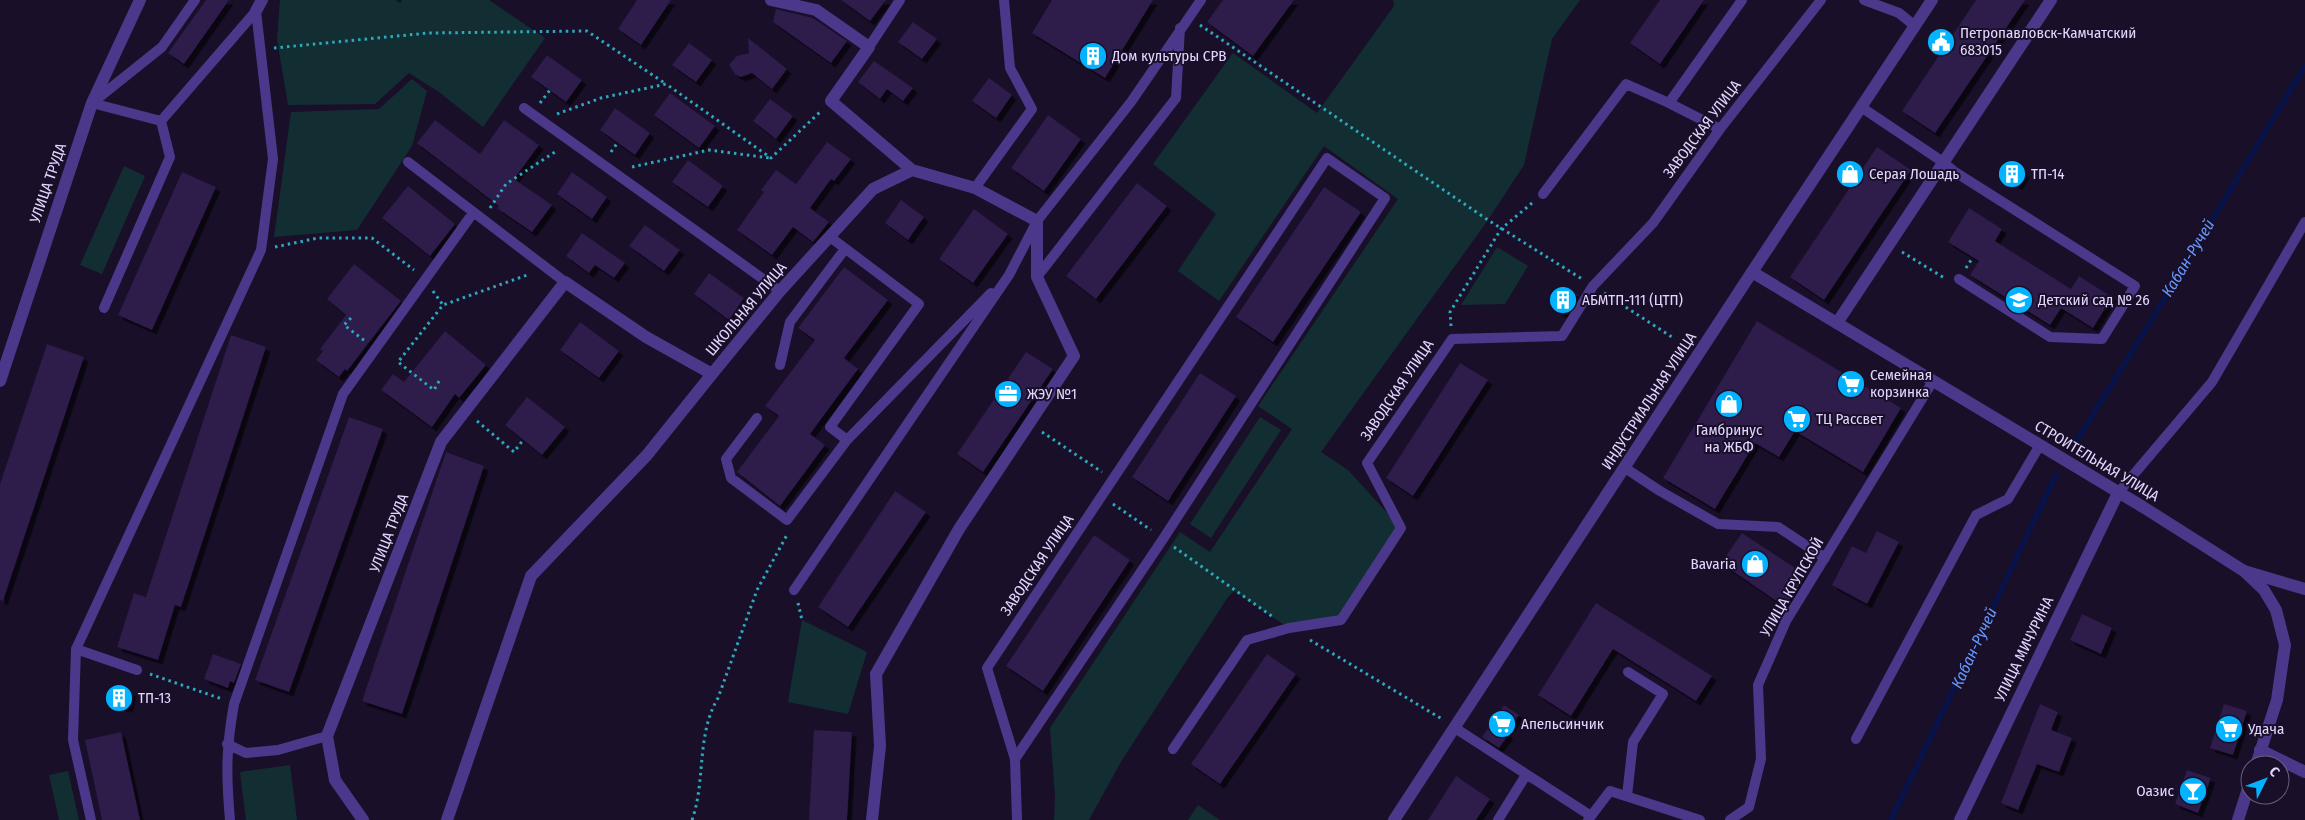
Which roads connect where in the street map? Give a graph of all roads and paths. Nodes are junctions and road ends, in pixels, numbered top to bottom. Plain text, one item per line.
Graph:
1 (140, 0) edge
2 (195, 0) edge
3 (771, 0) edge
4 (900, 0) edge
5 (1004, 0) edge
6 (1200, 0) edge
7 (1742, 0) edge
8 (1821, 0) edge
9 (1864, 0) edge
10 (1932, 0) edge
11 (2051, 0) edge
12 (259, 5) edge
13 (1188, 17) junction
14 (1915, 26) junction
15 (1180, 27) junction
16 (869, 47) junction
17 (260, 50) junction
18 (666, 84) junction
19 (831, 101) junction
20 (92, 103) junction
21 (1669, 103) junction
22 (1861, 107) junction
23 (524, 108) dead end
24 (542, 120) junction
25 (161, 121) junction
26 (1720, 129) junction
27 (571, 141) junction
28 (771, 158) junction
29 (408, 162) dead end
30 (1943, 162) junction
31 (912, 170) junction
32 (612, 171) junction
33 (975, 188) junction
34 (1543, 194) joint
35 (478, 217) junction
36 (1037, 221) junction
37 (2305, 222) edge
38 (1501, 229) junction
39 (830, 237) junction
40 (1889, 244) junction
41 (845, 249) junction
42 (261, 250) junction
43 (1974, 257) dead end
44 (1548, 258) dead end
45 (547, 268) junction
46 (1752, 272) junction
47 (1009, 275) junction
48 (1037, 277) junction
49 (426, 279) junction
50 (1959, 279) junction
51 (565, 282) junction
52 (780, 292) junction
53 (1610, 297) dead end
54 (443, 305) junction
55 (104, 308) dead end
56 (1450, 312) dead end
57 (351, 318) dead end
58 (1837, 323) junction
59 (1675, 339) dead end
60 (376, 349) junction
61 (780, 366) dead end
62 (2, 369) edge
63 (712, 374) junction
64 (0, 381) edge
65 (1933, 381) junction
66 (439, 382) dead end
67 (466, 411) junction
68 (757, 418) dead end
69 (1029, 424) junction
70 (523, 440) dead end
71 (847, 440) junction
72 (2040, 445) junction
73 (1625, 468) junction
74 (1113, 479) junction
75 (2118, 493) junction
76 (1102, 496) junction
77 (787, 520) junction
78 (1163, 539) junction
79 (1825, 558) junction
80 (2244, 571) junction
81 (2305, 589) edge
82 (794, 590) dead end
83 (1234, 590) dead end
84 (76, 649) junction
85 (137, 670) joint
86 (1628, 672) dead end
87 (1370, 675) dead end
88 (234, 704) junction
89 (1440, 718) dead end
90 (1455, 728) junction
91 (327, 736) junction
92 (1856, 739) dead end
93 (227, 744) junction
94 (1173, 749) dead end
95 (2260, 750) junction
96 (2259, 755) edge
97 (1015, 759) junction
98 (2305, 772) edge
99 (1526, 775) junction
100 (1627, 796) junction
101 (2243, 805) edge
102 (1590, 818) edge
103 (90, 820) edge
104 (230, 820) edge
105 (364, 820) edge
106 (447, 820) edge
107 (692, 820) edge
108 (872, 820) edge
109 (1017, 820) edge
110 (1394, 820) edge
111 (1498, 820) edge
112 (1700, 820) edge
113 (1730, 820) edge
114 (1960, 820) edge
115 (2238, 820) edge

1 - 20 street, УЛИЦА ТРУДА
2 - 20 lane
3 - 16 street
4 - 16 lane
5 - 33 lane
6 - 13 lane
7 - 21 lane
8 - 26 lane, ЗАВОДСКАЯ УЛИЦА
9 - 14 lane
10 - 14 street, ИНДУСТРИАЛЬНАЯ УЛИЦА
11 - 30 street
12 - 17 lane
12 - 25 lane
13 - 15 lane
13 - 38 path
14 - 22 street, ИНДУСТРИАЛЬНАЯ УЛИЦА
15 - 36 lane
15 - 48 lane
16 - 19 street
17 - 18 path
17 - 42 lane
18 - 24 path
18 - 28 path
19 - 28 path
19 - 31 street
20 - 25 lane
20 - 62 street, УЛИЦА ТРУДА
21 - 26 lane
21 - 34 lane
22 - 30 lane
22 - 46 street, ИНДУСТРИАЛЬНАЯ УЛИЦА
23 - 24 lane
24 - 27 lane
25 - 55 lane
26 - 94 lane, ЗАВОДСКАЯ УЛИЦА
27 - 32 lane
27 - 35 path
28 - 32 path
29 - 35 lane
30 - 40 street
30 - 50 lane
31 - 33 street
31 - 39 street, ШКОЛЬНАЯ УЛИЦА
32 - 52 lane
33 - 36 street
34 - 38 path
35 - 45 lane
35 - 49 lane
36 - 47 lane
36 - 48 street
37 - 75 lane
38 - 44 path
38 - 56 path
39 - 41 lane
39 - 52 street, ШКОЛЬНАЯ УЛИЦА
40 - 50 path
40 - 58 street
41 - 61 lane
41 - 71 lane
42 - 49 path
42 - 84 lane
43 - 50 path
45 - 51 lane
45 - 54 path
46 - 58 street, СТРОИТЕЛЬНАЯ УЛИЦА
46 - 73 street, ИНДУСТРИАЛЬНАЯ УЛИЦА
47 - 71 lane
47 - 82 lane
48 - 69 street
49 - 54 path
49 - 60 lane
51 - 63 street, ШКОЛЬНАЯ УЛИЦА
51 - 67 street, УЛИЦА ТРУДА
52 - 63 street, ШКОЛЬНАЯ УЛИЦА
53 - 59 path
54 - 66 path
57 - 60 path
58 - 65 street, СТРОИТЕЛЬНАЯ УЛИЦА
60 - 88 lane
62 - 64 street, УЛИЦА ТРУДА
63 - 106 street
65 - 72 street, СТРОИТЕЛЬНАЯ УЛИЦА
65 - 79 lane, УЛИЦА КРУПСКОЙ
67 - 70 path
67 - 91 street, УЛИЦА ТРУДА
68 - 77 lane
69 - 74 path
69 - 108 street
71 - 77 lane
72 - 75 street, СТРОИТЕЛЬНАЯ УЛИЦА
72 - 92 lane
73 - 79 lane
73 - 90 street, ИНДУСТРИАЛЬНАЯ УЛИЦА
74 - 76 lane, ЗАВОДСКАЯ УЛИЦА
74 - 78 lane, ЗАВОДСКАЯ УЛИЦА
75 - 80 street, СТРОИТЕЛЬНАЯ УЛИЦА
75 - 114 street, УЛИЦА МИЧУРИНА
76 - 78 path
76 - 97 lane, ЗАВОДСКАЯ УЛИЦА
77 - 107 path
78 - 83 path
78 - 97 lane
79 - 113 lane, УЛИЦА КРУПСКОЙ
80 - 81 street
80 - 95 street, СТРОИТЕЛЬНАЯ УЛИЦА
84 - 85 lane
84 - 103 lane
85 - 88 path
86 - 100 lane
87 - 89 path
88 - 93 lane
90 - 99 lane
90 - 110 street, ИНДУСТРИАЛЬНАЯ УЛИЦА
91 - 93 lane
91 - 105 street
93 - 104 lane
95 - 96 street, СТРОИТЕЛЬНАЯ УЛИЦА
95 - 98 street
97 - 109 lane, ЗАВОДСКАЯ УЛИЦА
99 - 102 lane
99 - 111 lane
100 - 102 lane
100 - 112 lane
101 - 115 street

